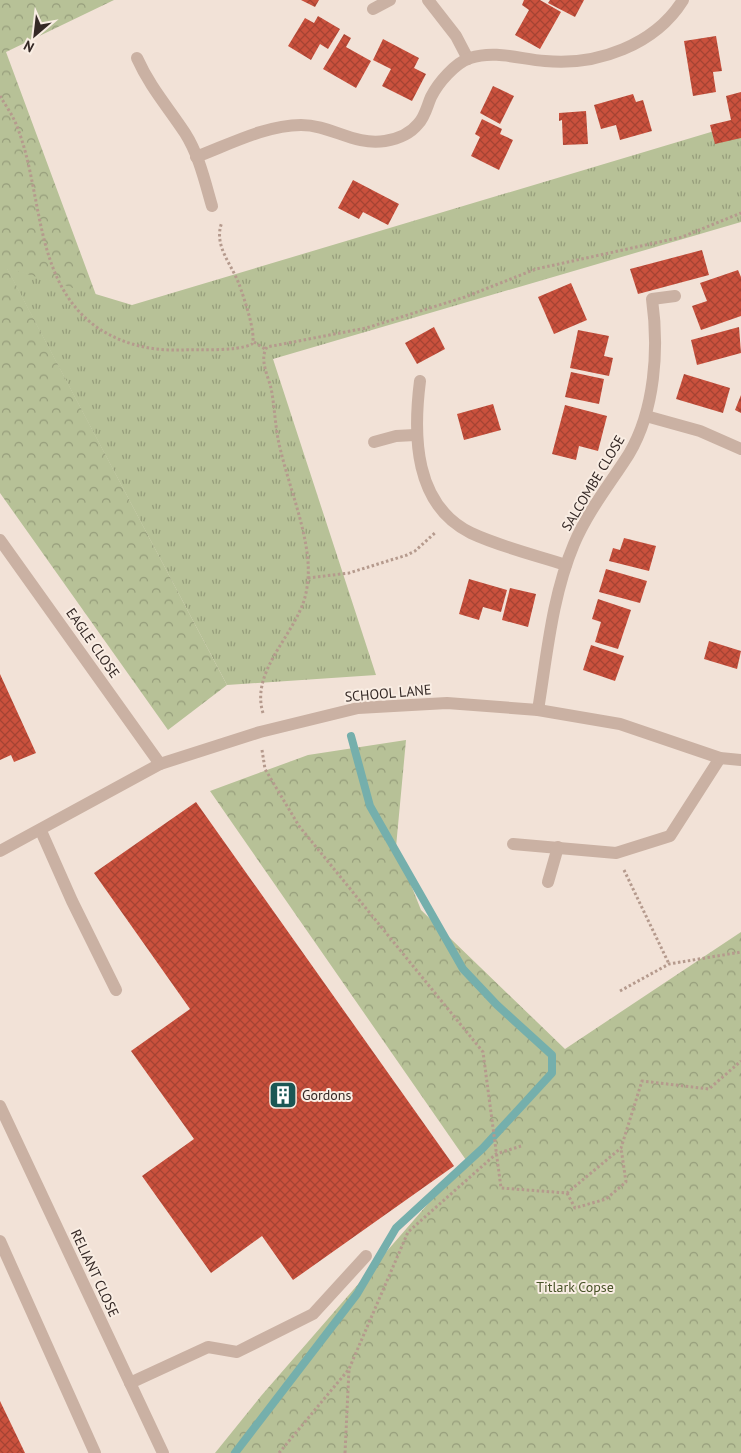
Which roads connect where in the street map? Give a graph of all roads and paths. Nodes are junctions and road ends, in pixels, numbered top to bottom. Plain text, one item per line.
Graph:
1 (390, 0) edge
2 (428, 0) edge
3 (683, 0) edge
4 (373, 9) dead end
5 (137, 58) dead end
6 (468, 59) junction
7 (0, 96) edge
8 (196, 157) junction
9 (212, 206) joint
10 (675, 296) dead end
11 (254, 342) junction
12 (265, 350) dead end
13 (420, 381) dead end
14 (646, 416) junction
15 (415, 435) junction
16 (374, 442) dead end
17 (741, 449) edge
18 (449, 518) junction
19 (0, 540) edge
20 (566, 565) junction
21 (308, 578) dead end
22 (538, 710) junction
23 (260, 732) junction
24 (720, 758) junction
25 (741, 760) edge
26 (160, 764) junction
27 (41, 831) junction
28 (514, 844) dead end
29 (558, 847) junction
30 (0, 851) edge
31 (616, 853) junction
32 (548, 882) dead end
33 (741, 954) edge
34 (669, 964) junction
35 (116, 990) dead end
36 (620, 991) dead end
37 (741, 1061) edge
38 (0, 1106) edge
39 (521, 1146) dead end
40 (621, 1148) junction
41 (496, 1154) junction
42 (567, 1193) junction
43 (0, 1241) edge
44 (366, 1256) dead end
45 (349, 1370) junction
46 (130, 1383) junction
47 (95, 1453) edge
48 (163, 1453) edge
49 (279, 1453) edge
50 (346, 1453) edge

1 - 4 street
2 - 6 street
3 - 6 street
5 - 8 street
6 - 8 street
7 - 11 path
8 - 9 street
9 - 11 path
10 - 14 street, SALCOMBE CLOSE
11 - 12 path
13 - 15 street
14 - 17 street
14 - 20 street, SALCOMBE CLOSE
15 - 16 street
15 - 18 street
18 - 20 street
18 - 21 path
19 - 26 street, EAGLE CLOSE
20 - 22 street, SALCOMBE CLOSE
22 - 23 street, SCHOOL LANE
22 - 24 street, SCHOOL LANE
23 - 26 street, SCHOOL LANE
23 - 41 path
24 - 25 street, SCHOOL LANE
24 - 31 street
26 - 27 street, SCHOOL LANE
27 - 30 street, SCHOOL LANE
27 - 35 street
28 - 29 street
29 - 31 street
29 - 32 street
31 - 34 path
33 - 34 path
34 - 36 path
37 - 40 path
38 - 46 street, RELIANT CLOSE
39 - 41 path
40 - 42 path
40 - 42 path
41 - 42 path
41 - 45 path
43 - 47 street
44 - 46 street
45 - 49 path
45 - 50 path
46 - 48 street, RELIANT CLOSE

